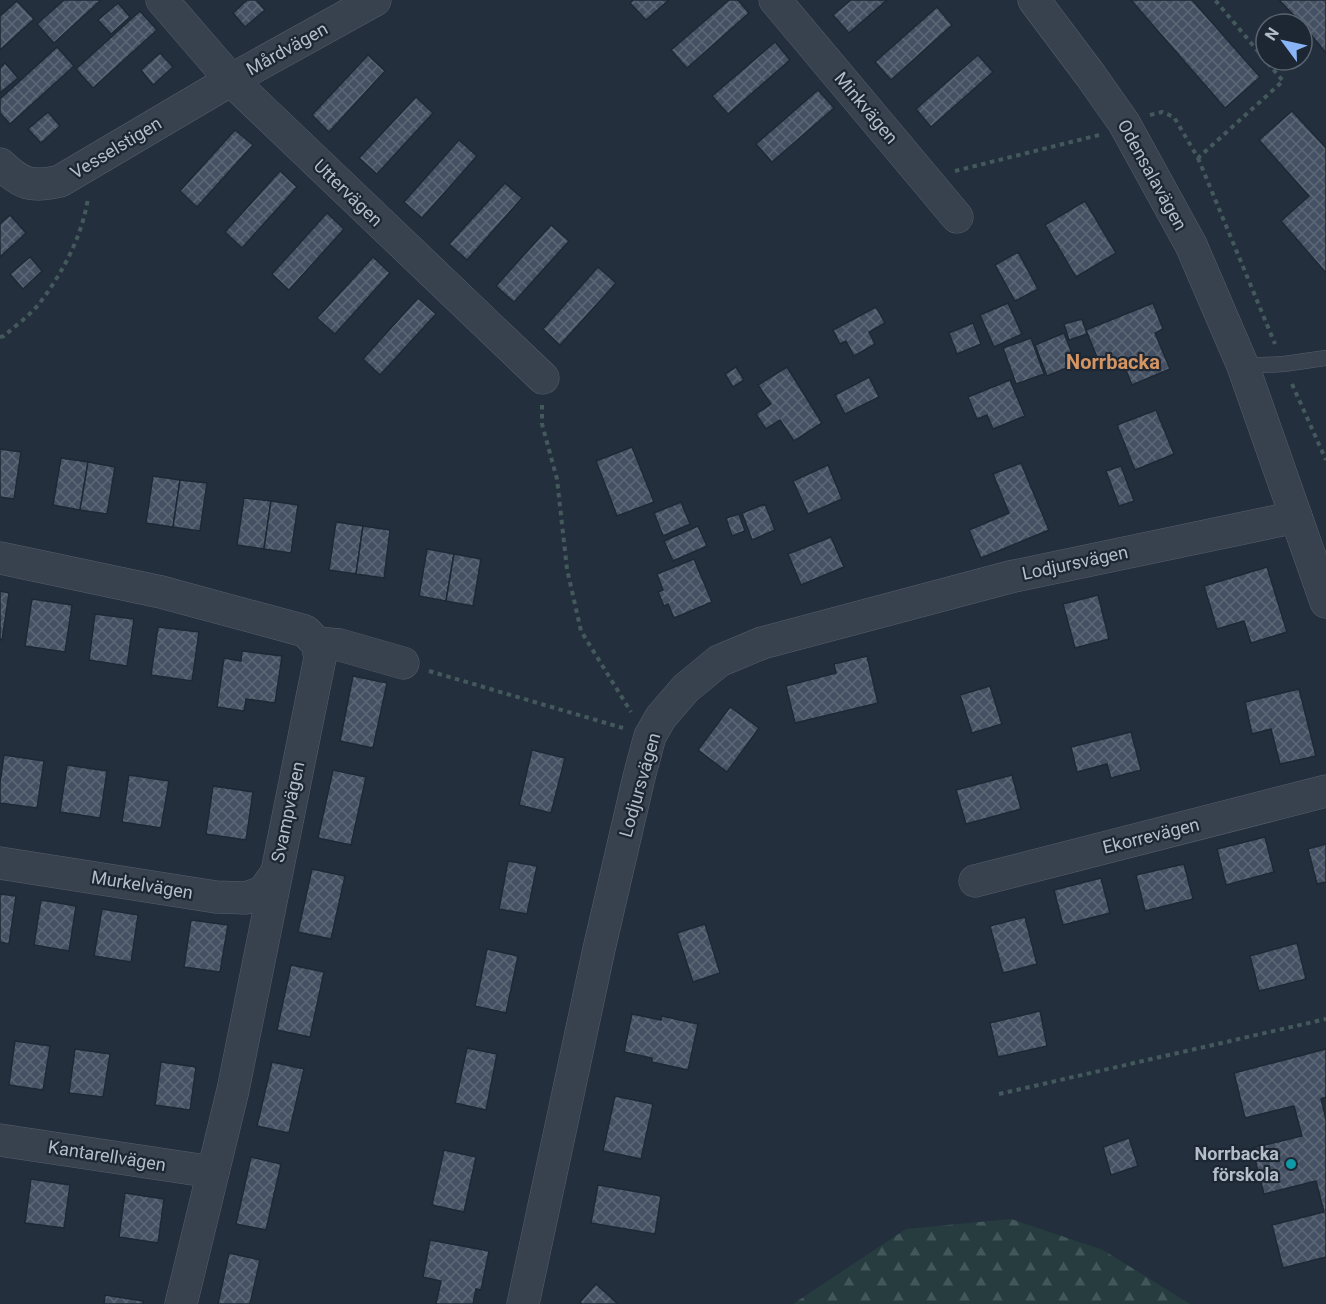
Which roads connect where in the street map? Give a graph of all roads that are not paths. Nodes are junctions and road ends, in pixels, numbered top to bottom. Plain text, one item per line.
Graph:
1 (162, 0) edge
2 (375, 0) edge
3 (775, 0) edge
4 (1034, 0) edge
5 (231, 80) junction
6 (0, 164) edge
7 (957, 217) dead end
8 (1326, 358) edge
9 (1243, 366) junction
10 (543, 378) road end
11 (1296, 517) junction
12 (0, 558) edge
13 (1326, 602) edge
14 (317, 643) junction
15 (403, 663) road end
16 (1326, 791) edge
17 (0, 863) edge
18 (275, 875) junction
19 (975, 881) dead end
20 (0, 1140) edge
21 (213, 1172) junction
22 (181, 1304) edge
23 (524, 1304) edge

1 - 5 street, Uttervägen
2 - 5 street, Mårdvägen
3 - 7 street, Minkvägen
4 - 9 street, Odensalavägen
5 - 6 street, Vesselstigen
5 - 10 street, Uttervägen
8 - 9 lane
9 - 11 street, Odensalavägen
11 - 13 street, Odensalavägen
11 - 23 street, Lodjursvägen
12 - 14 street
14 - 15 street
14 - 18 street, Svampvägen
16 - 19 street, Ekorrevägen
17 - 18 street, Murkelvägen
18 - 21 street, Svampvägen
20 - 21 street, Kantarellvägen
21 - 22 street, Svampvägen

